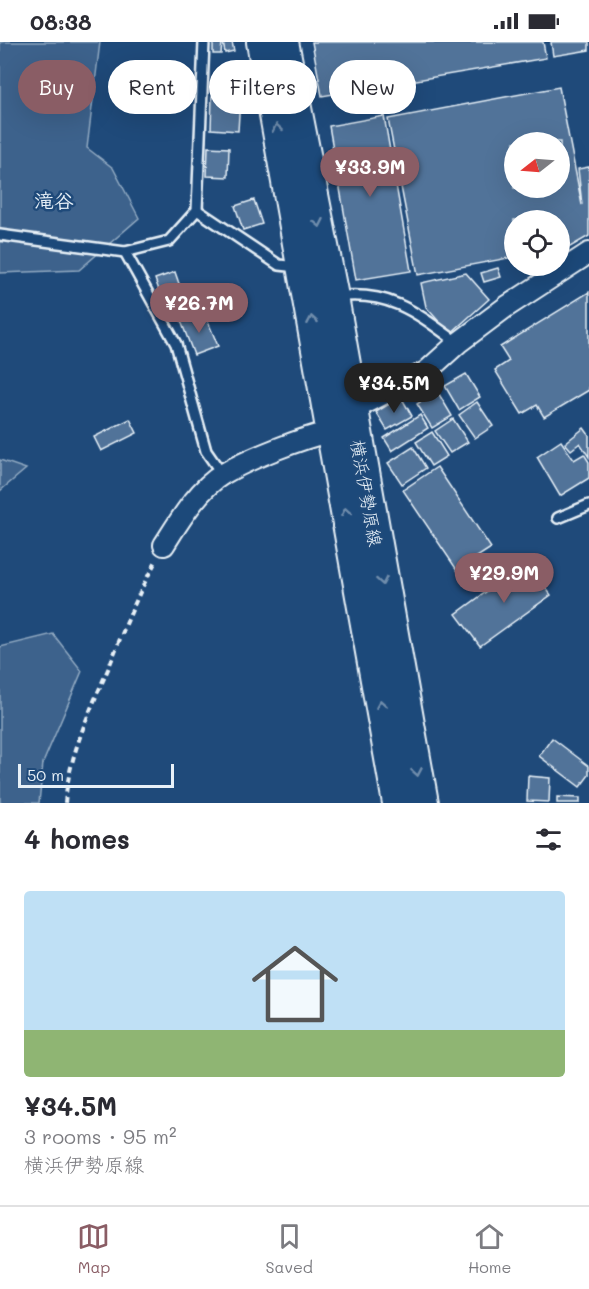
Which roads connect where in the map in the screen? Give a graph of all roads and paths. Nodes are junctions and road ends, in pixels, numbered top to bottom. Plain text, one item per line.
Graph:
1 (204, 42) edge
2 (262, 42) edge
3 (283, 42) edge
4 (197, 210) junction
5 (0, 235) edge
6 (124, 252) junction
7 (589, 253) edge
8 (302, 267) junction
9 (333, 297) junction
10 (458, 343) junction
11 (353, 410) junction
12 (332, 431) junction
13 (222, 474) junction
14 (589, 505) edge
15 (558, 518) dead end
16 (164, 545) joint
17 (65, 803) edge
18 (399, 803) edge
19 (423, 803) edge

1 - 4 lane
8 -> 2 main road, 横浜伊勢原線
3 -> 9 main road, 横浜伊勢原線
4 - 6 lane
4 - 8 lane
5 - 6 lane
6 - 13 lane
7 - 10 street
12 -> 8 main road, 横浜伊勢原線
9 - 10 lane
9 - 11 main road, 横浜伊勢原線
10 - 11 street
11 -> 19 main road, 横浜伊勢原線
12 - 13 street
18 -> 12 main road, 横浜伊勢原線
13 - 16 street
14 - 15 lane
16 - 17 path

